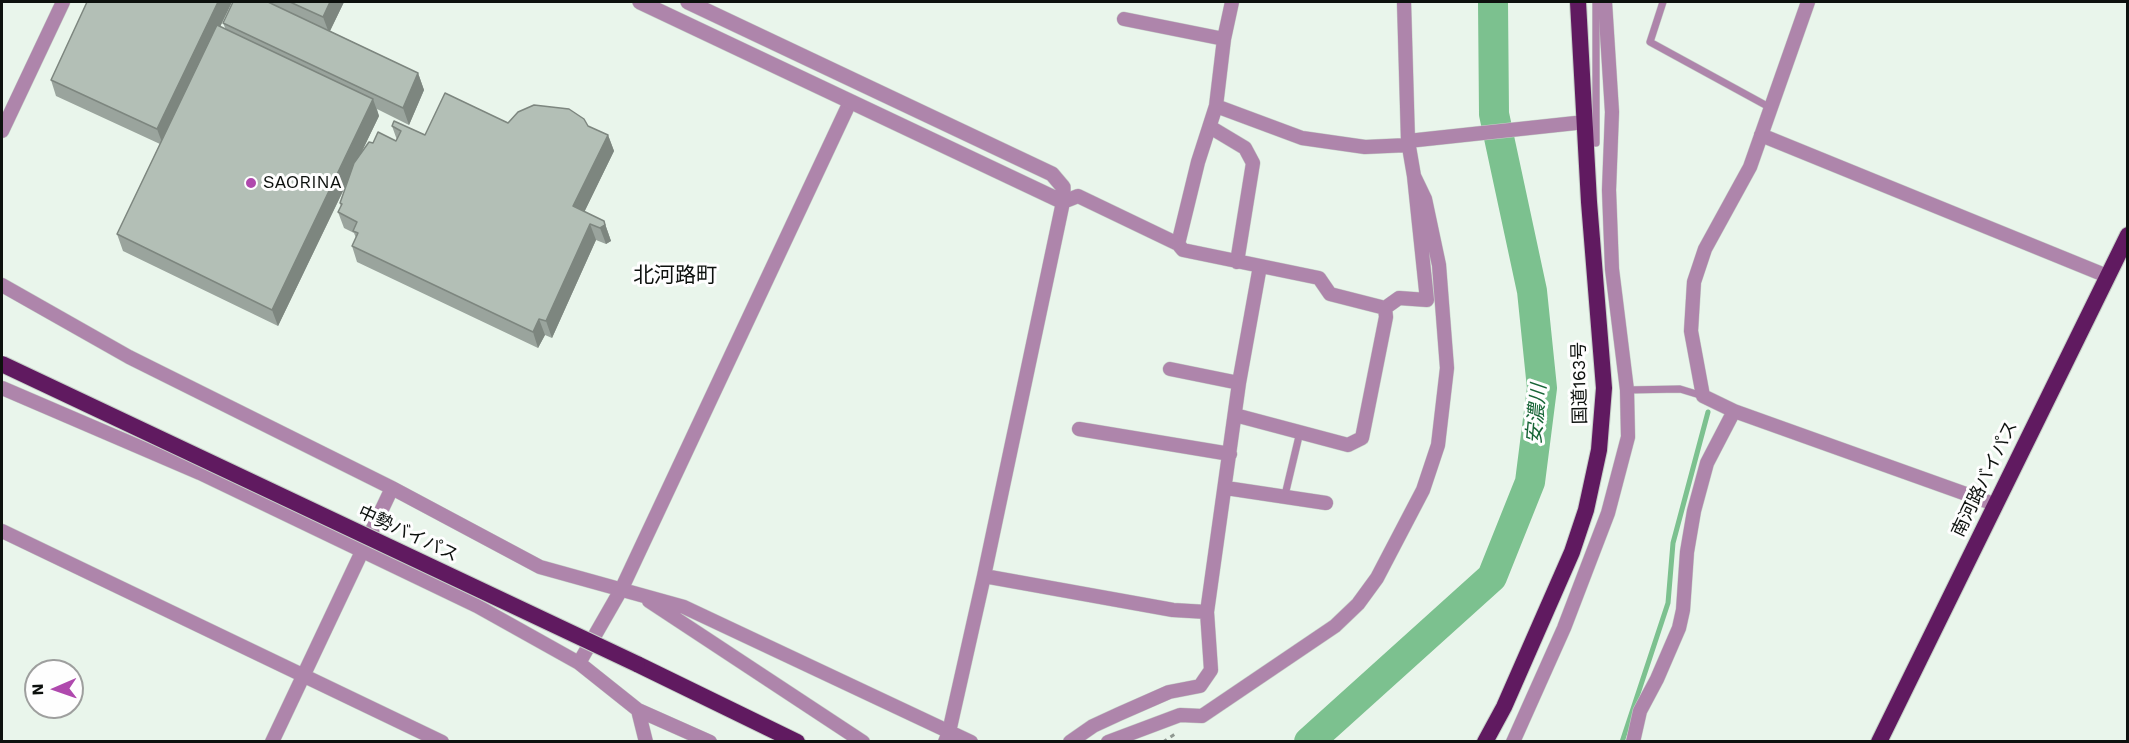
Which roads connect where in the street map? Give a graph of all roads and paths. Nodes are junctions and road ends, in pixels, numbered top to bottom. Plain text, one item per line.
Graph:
1 (63, 2) edge
2 (640, 2) edge
3 (688, 2) edge
4 (1232, 2) edge
5 (1404, 2) edge
6 (1578, 2) edge
7 (1596, 2) edge
8 (1605, 2) edge
9 (1663, 2) edge
10 (1808, 2) edge
11 (1124, 19) dead end
12 (1224, 39) junction
13 (850, 102) junction
14 (1216, 106) junction
15 (1769, 107) junction
16 (1585, 122) junction
17 (1210, 127) junction
18 (2, 131) edge
19 (1761, 135) junction
20 (1411, 142) junction
21 (1586, 143) junction
22 (1414, 176) junction
23 (1063, 202) junction
24 (2127, 235) edge
25 (1178, 244) junction
26 (1237, 262) junction
27 (1260, 266) junction
28 (2107, 276) junction
29 (2, 285) edge
30 (1385, 308) junction
31 (2, 364) edge
32 (1170, 369) dead end
33 (1239, 383) junction
34 (2, 388) edge
35 (1627, 390) junction
36 (1703, 396) junction
37 (1734, 411) junction
38 (1235, 415) junction
39 (1080, 429) dead end
40 (1300, 432) junction
41 (1230, 454) junction
42 (1226, 488) junction
43 (392, 489) junction
44 (1285, 495) junction
45 (1326, 503) dead end
46 (1994, 504) junction
47 (2, 531) edge
48 (362, 551) junction
49 (984, 576) junction
50 (622, 588) junction
51 (643, 596) junction
52 (1207, 612) junction
53 (579, 663) junction
54 (303, 675) junction
55 (638, 710) junction
56 (947, 737) edge
57 (272, 741) edge
58 (442, 741) edge
59 (646, 741) edge
60 (710, 741) edge
61 (797, 741) edge
62 (863, 741) edge
63 (972, 741) edge
64 (1070, 741) edge
65 (1108, 741) edge
66 (1485, 741) edge
67 (1513, 741) edge
68 (1633, 741) edge
69 (1879, 741) edge

1 - 18 street
2 - 13 street
3 - 23 street
4 - 12 street
5 - 20 street
6 - 16 highway, 国道163号
7 - 21 lane
8 - 35 street
9 - 15 lane
10 - 15 street
11 - 12 street
12 - 14 street
13 - 23 street
13 - 50 street
14 - 17 street
14 - 20 street
15 - 19 street
16 - 20 street
16 - 21 highway, 国道163号
17 - 25 street
17 - 26 street
19 - 28 street
19 - 36 street
20 - 22 street
21 - 66 highway, 国道163号
22 - 30 street
22 - 65 street
23 - 25 street
23 - 49 street
24 - 28 highway, 南河路バイパス
25 - 26 street
26 - 27 street
27 - 30 street
27 - 33 street
28 - 46 highway, 南河路バイパス
29 - 43 street
30 - 40 street
31 - 61 highway, 中勢バイパス, bridge
32 - 33 street
33 - 38 street
34 - 48 street
35 - 36 lane
35 - 67 street
36 - 37 street
37 - 46 street
37 - 68 street
38 - 40 street
38 - 41 street
39 - 41 street
40 - 44 lane
41 - 42 street
42 - 44 street
42 - 52 street
43 - 48 street
43 - 50 street
44 - 45 street
46 - 69 highway, 南河路バイパス
47 - 54 street
48 - 53 street
48 - 54 street
49 - 52 street
49 - 56 street
50 - 51 street
50 - 53 street
51 - 56 street
51 - 62 street
52 - 64 street
53 - 55 street
54 - 57 street
54 - 58 street
55 - 59 street
55 - 60 street
56 - 63 street

